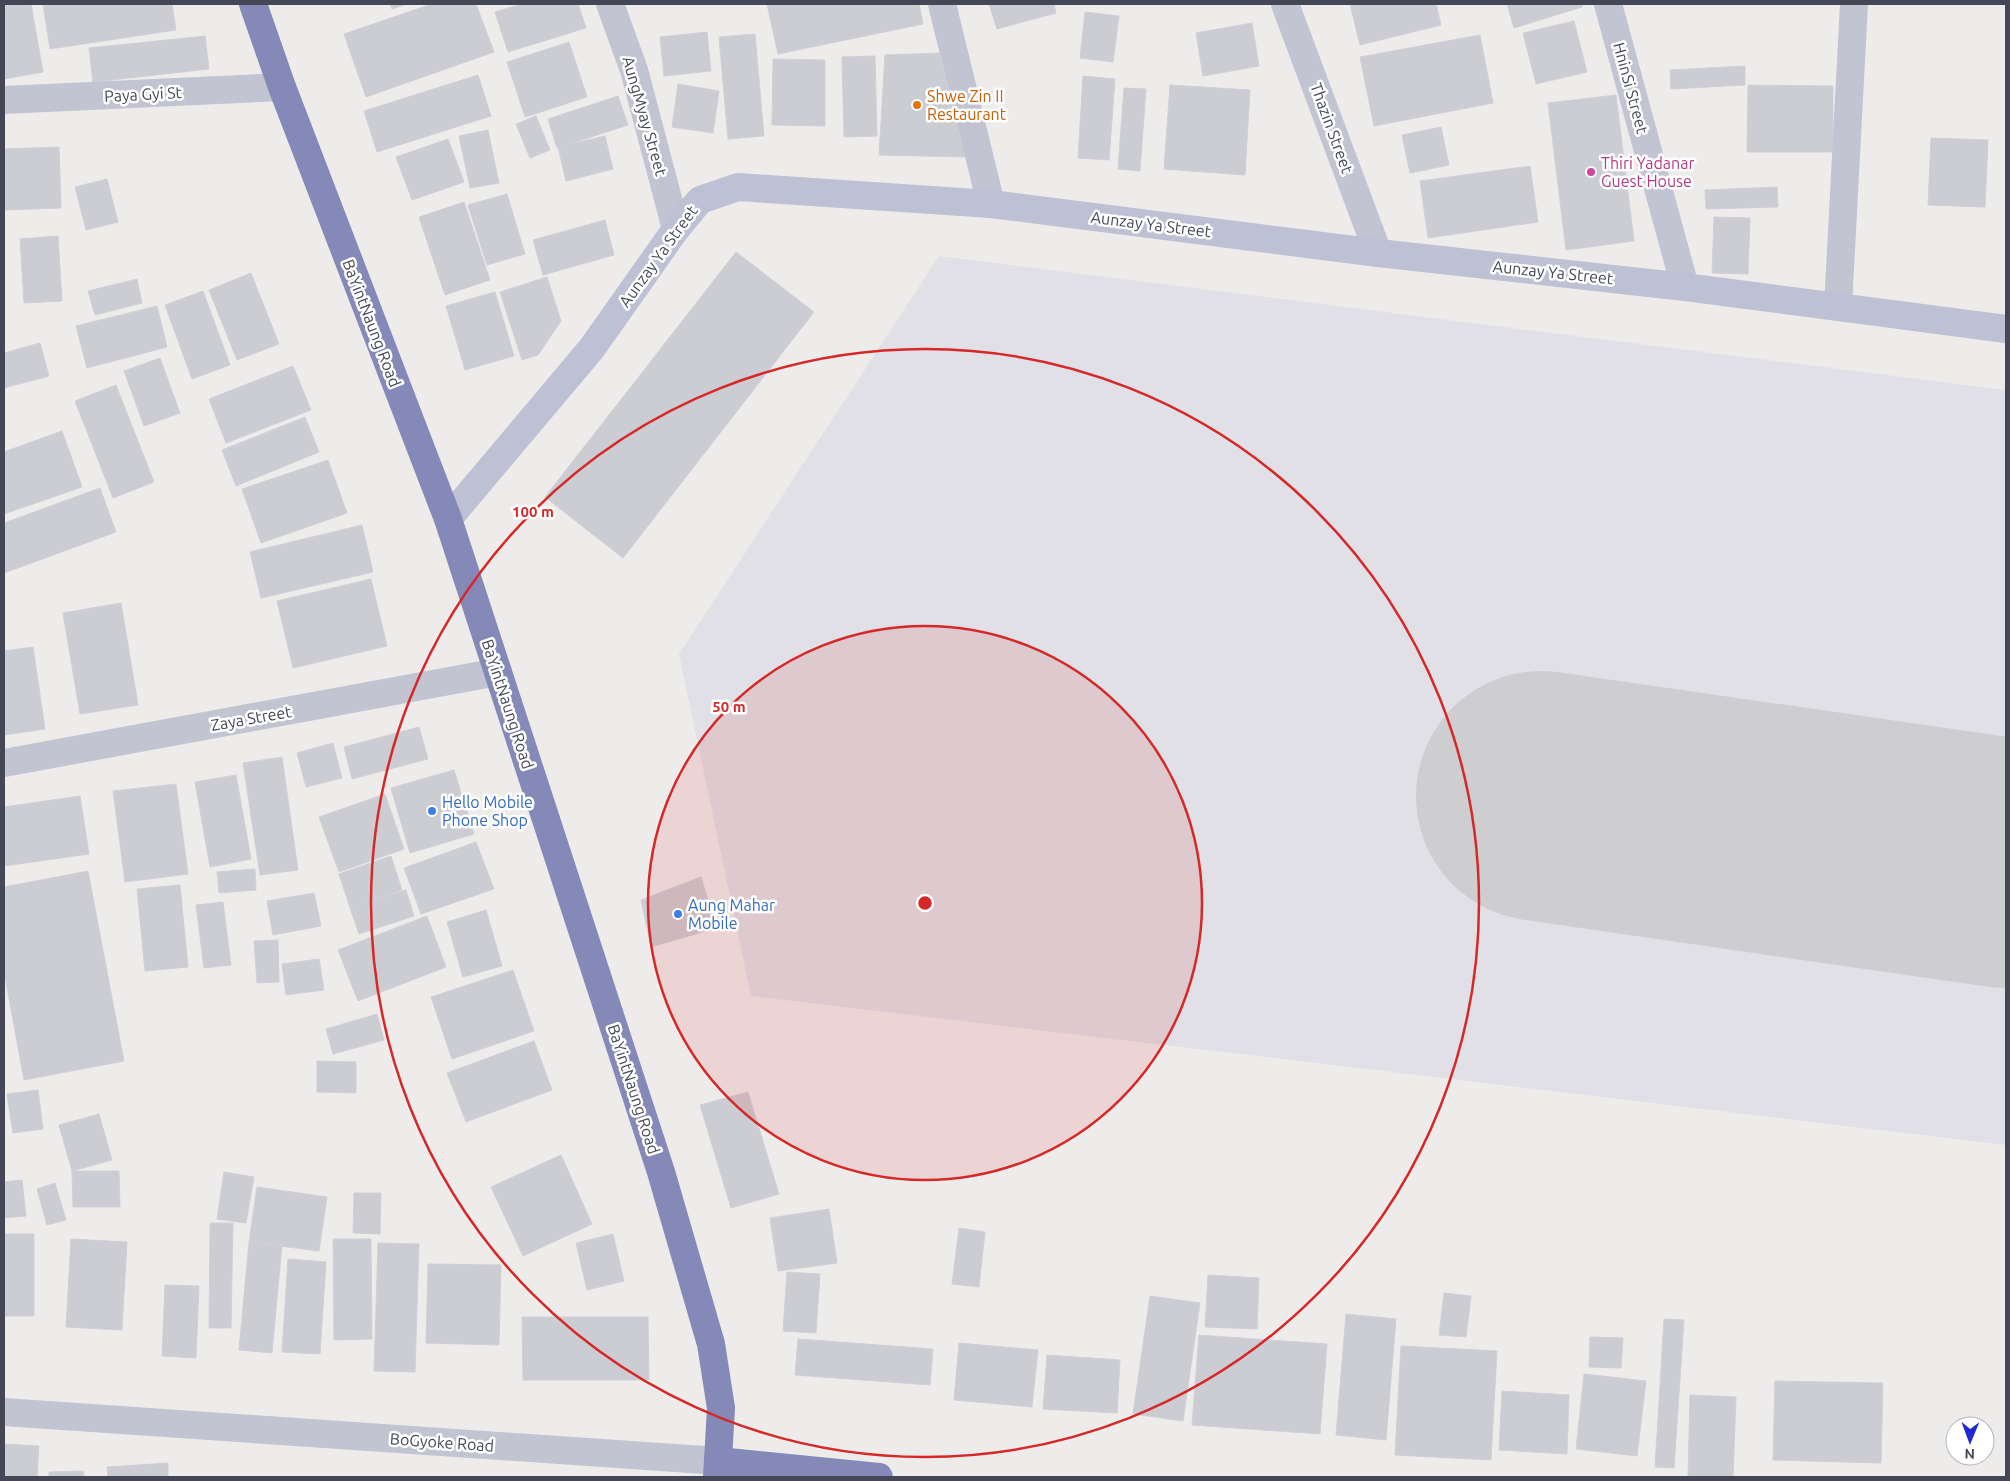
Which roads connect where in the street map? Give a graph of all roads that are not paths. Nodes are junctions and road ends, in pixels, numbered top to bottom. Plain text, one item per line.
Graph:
1 (253, 4) edge
2 (610, 4) edge
3 (942, 4) edge
4 (1285, 4) edge
5 (1608, 4) edge
6 (1854, 4) edge
7 (282, 87) junction
8 (4, 100) edge
9 (991, 204) junction
10 (676, 229) junction
11 (1378, 253) junction
12 (1685, 287) junction
13 (1838, 307) junction
14 (2006, 329) edge
15 (448, 520) junction
16 (498, 672) junction
17 (4, 764) edge
18 (4, 1412) edge
19 (718, 1469) edge
20 (879, 1477) edge

1 - 7 highway, BaYintNaung Road
2 - 10 street, AungMyay Street
3 - 9 street
4 - 11 street, Thazin Street
5 - 12 street, HninSi Street
6 - 13 street
7 - 8 street, Paya Gyi St
7 - 15 highway, BaYintNaung Road
9 - 10 street, Aunzay Ya Street
9 - 11 street, Aunzay Ya Street
10 - 15 street, Aunzay Ya Street
11 - 12 street, Aunzay Ya Street
12 - 13 street, Aunzay Ya Street
13 - 14 street, Aunzay Ya Street
15 - 16 highway, BaYintNaung Road
16 - 17 street, Zaya Street
16 - 19 highway, BaYintNaung Road
18 - 19 street, BoGyoke Road
19 - 20 highway, BoGyoke Road

